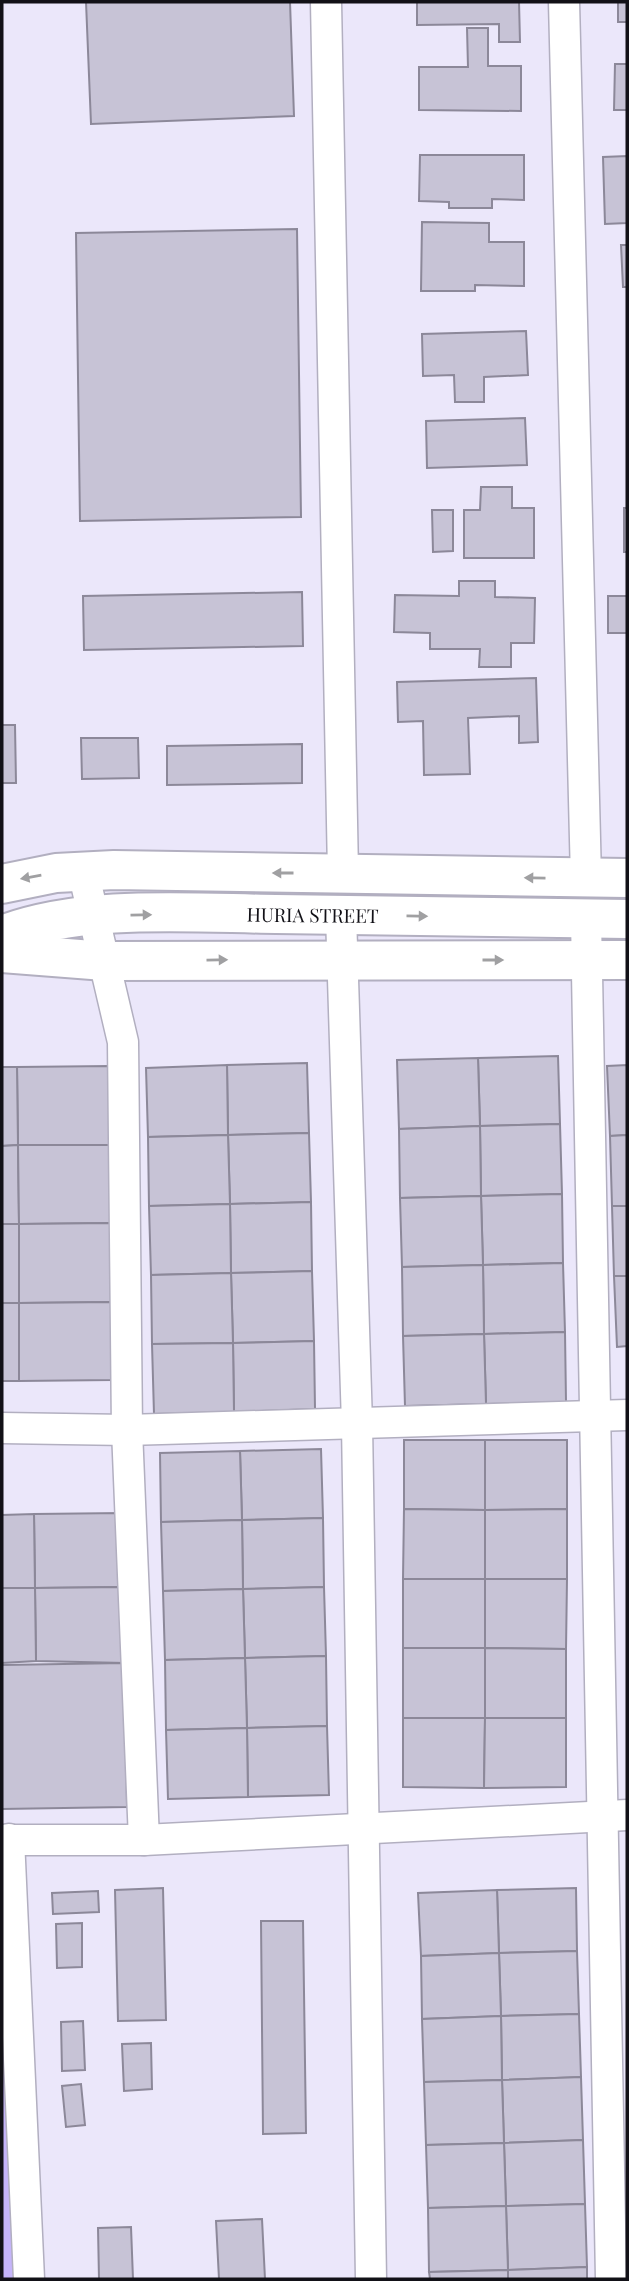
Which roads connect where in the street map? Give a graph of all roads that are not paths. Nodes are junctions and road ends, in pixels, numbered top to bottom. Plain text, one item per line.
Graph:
1 (326, 2) edge
2 (564, 2) edge
3 (83, 871) junction
4 (343, 873) junction
5 (627, 878) edge
6 (586, 879) junction
7 (2, 884) edge
8 (93, 915) junction
9 (341, 915) junction
10 (586, 918) junction
11 (627, 919) edge
12 (2, 935) edge
13 (2, 953) edge
14 (342, 958) junction
15 (588, 960) junction
16 (627, 960) edge
17 (105, 961) junction
18 (627, 1415) edge
19 (597, 1417) junction
20 (357, 1424) junction
21 (2, 1428) edge
22 (127, 1430) junction
23 (615, 1815) edge
24 (364, 1829) junction
25 (6, 1839) edge
26 (144, 1840) junction
27 (29, 2279) edge
28 (371, 2279) edge
29 (611, 2279) edge

1 - 4 street
2 - 6 street
4 -> 3 main road, HURIA STREET
3 -> 7 main road, HURIA STREET
3 - 8 street
6 -> 4 main road, HURIA STREET
5 - 6 main road, HURIA STREET
8 -> 9 main road, HURIA STREET
8 - 12 main road, HURIA STREET
8 - 17 street
9 -> 10 main road, HURIA STREET
9 - 14 street
10 - 11 main road, HURIA STREET
10 - 15 street
13 - 17 main road
14 -> 15 main road
17 -> 14 main road
14 - 20 street
15 - 16 main road
15 - 19 street
17 - 22 street
18 - 19 street
19 - 20 street
19 - 23 street
20 - 22 street
20 - 24 street
21 - 22 street
22 - 26 street
23 - 24 street
23 - 29 street
24 - 26 street
24 - 28 street
25 - 26 street
25 - 27 street

